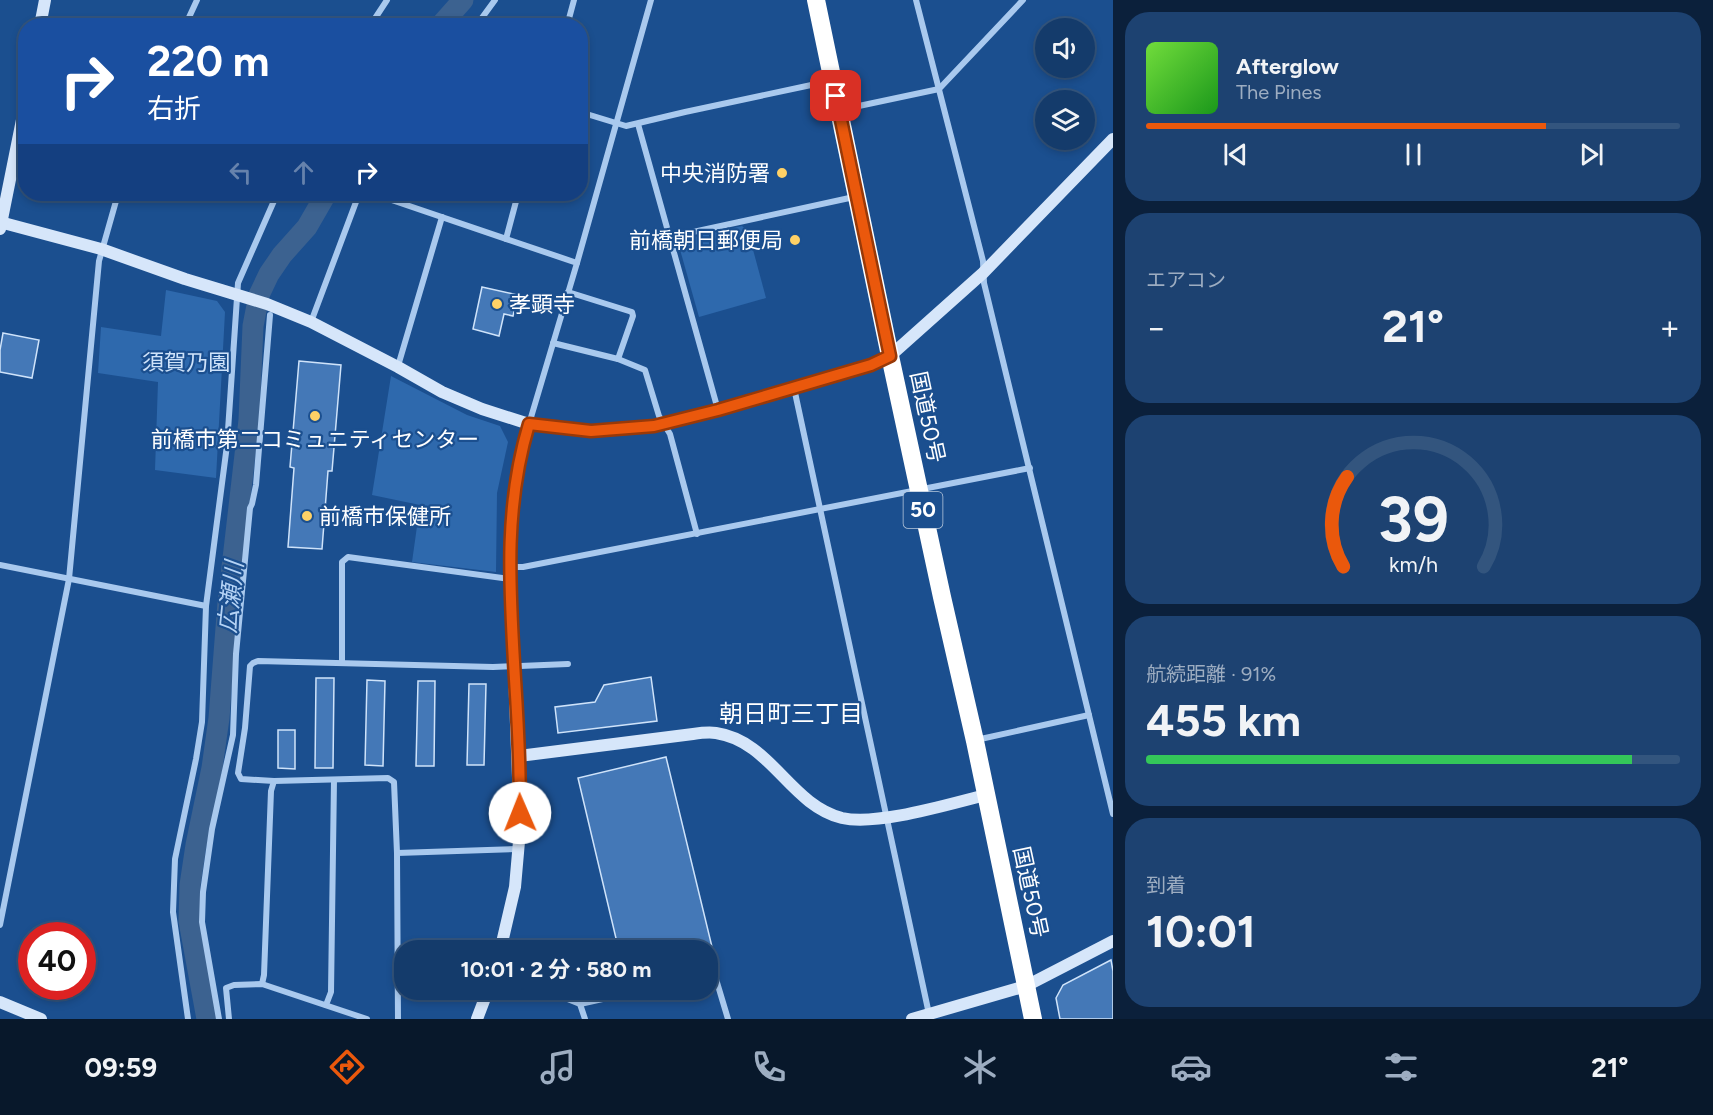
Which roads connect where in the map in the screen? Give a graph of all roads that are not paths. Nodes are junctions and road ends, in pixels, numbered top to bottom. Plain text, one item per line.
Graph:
1 (45, 0) edge
2 (197, 0) edge
3 (387, 0) edge
4 (495, 0) edge
5 (574, 0) edge
6 (651, 0) edge
7 (816, 0) edge
8 (916, 0) edge
9 (1023, 0) edge
10 (42, 18) edge
11 (189, 18) edge
12 (375, 18) edge
13 (482, 18) edge
14 (569, 18) edge
15 (833, 81) junction
16 (939, 90) junction
17 (840, 111) junction
18 (588, 114) edge
19 (616, 123) junction
20 (638, 124) junction
21 (18, 138) edge
22 (1113, 139) edge
23 (857, 196) junction
24 (116, 201) edge
25 (274, 201) edge
26 (356, 201) edge
27 (395, 201) edge
28 (517, 201) edge
29 (442, 217) junction
30 (0, 225) edge
31 (670, 237) junction
32 (506, 239) junction
33 (101, 249) junction
34 (577, 263) junction
35 (983, 273) junction
36 (568, 292) junction
37 (242, 296) junction
38 (269, 309) junction
39 (310, 322) junction
40 (553, 343) junction
41 (890, 356) junction
42 (618, 359) junction
43 (398, 367) junction
44 (794, 388) junction
45 (718, 410) junction
46 (529, 424) junction
47 (664, 424) junction
48 (1030, 468) junction
49 (919, 491) junction
50 (819, 510) junction
51 (697, 534) junction
52 (0, 566) edge
53 (510, 573) junction
54 (69, 579) junction
55 (206, 606) junction
56 (342, 663) junction
57 (568, 664) dead end
58 (514, 666) junction
59 (1089, 715) junction
60 (975, 741) junction
61 (519, 756) junction
62 (334, 780) junction
63 (274, 781) junction
64 (986, 795) junction
65 (1113, 814) edge
66 (886, 818) junction
67 (519, 849) junction
68 (397, 853) junction
69 (0, 925) edge
70 (503, 940) edge
71 (1113, 941) edge
72 (262, 984) junction
73 (718, 986) edge
74 (1026, 986) junction
75 (484, 1000) edge
76 (570, 1000) edge
77 (598, 1000) edge
78 (0, 1002) edge
79 (580, 1004) junction
80 (326, 1005) junction
81 (929, 1014) junction
82 (41, 1019) edge
83 (188, 1019) edge
84 (219, 1019) edge
85 (229, 1019) edge
86 (367, 1019) edge
87 (398, 1019) edge
88 (477, 1019) edge
89 (585, 1019) edge
90 (728, 1019) edge
91 (912, 1019) edge
92 (1034, 1019) edge

1 - 10 street
2 - 11 street
3 - 12 street
4 - 13 street
5 - 14 street
6 - 19 street
7 - 15 highway, 国道50号 / 50
8 - 16 street
9 - 16 street
15 - 17 highway, 国道50号 / 50
15 - 20 street
16 - 17 street
16 - 35 street
17 - 23 highway, 国道50号 / 50
18 - 19 street
19 - 20 street
19 - 34 street
20 - 31 street
21 - 30 street
22 - 35 street
23 - 31 street
23 - 41 highway, 国道50号 / 50
24 - 33 street
25 - 37 street
26 - 39 street
27 - 29 street
28 - 32 street
29 - 32 street
29 - 43 street
30 - 33 street
31 - 45 street
32 - 34 street
33 - 37 street
33 - 54 street
34 - 36 street
35 - 41 street
35 - 48 street
36 - 40 street
36 - 42 street
37 - 38 street
37 - 55 street
38 - 39 street
38 - 84 street
39 - 43 street
40 - 42 street
40 - 46 street
41 - 44 street
41 - 49 highway, 国道50号 / 50
42 - 47 street
43 - 46 street
44 - 45 street
44 - 50 street
45 - 47 street
46 - 47 street
46 - 53 street
47 - 51 street
48 - 49 street
48 - 59 street
49 - 50 street
49 - 60 highway, 国道50号 / 50
50 - 51 street
50 - 66 street
51 - 53 street
52 - 54 street
53 - 56 street
53 - 58 street
54 - 55 street
54 - 69 street
55 - 83 street
56 - 58 street
56 - 63 street
57 - 58 street
58 - 61 street
59 - 60 street
59 - 65 street
60 - 64 highway, 国道50号 / 50
61 - 66 street
61 - 67 street
62 - 63 street
62 - 68 street
62 - 80 street
63 - 72 street
64 - 66 street
64 - 74 highway, 国道50号 / 50
66 - 81 street
67 - 68 street
67 - 70 street
68 - 87 street
71 - 74 street
72 - 80 street
72 - 85 street
73 - 90 street
74 - 81 street
74 - 92 highway, 国道50号 / 50
75 - 88 street
76 - 79 street
77 - 79 street
78 - 82 street
79 - 89 street
80 - 86 street
81 - 91 street

